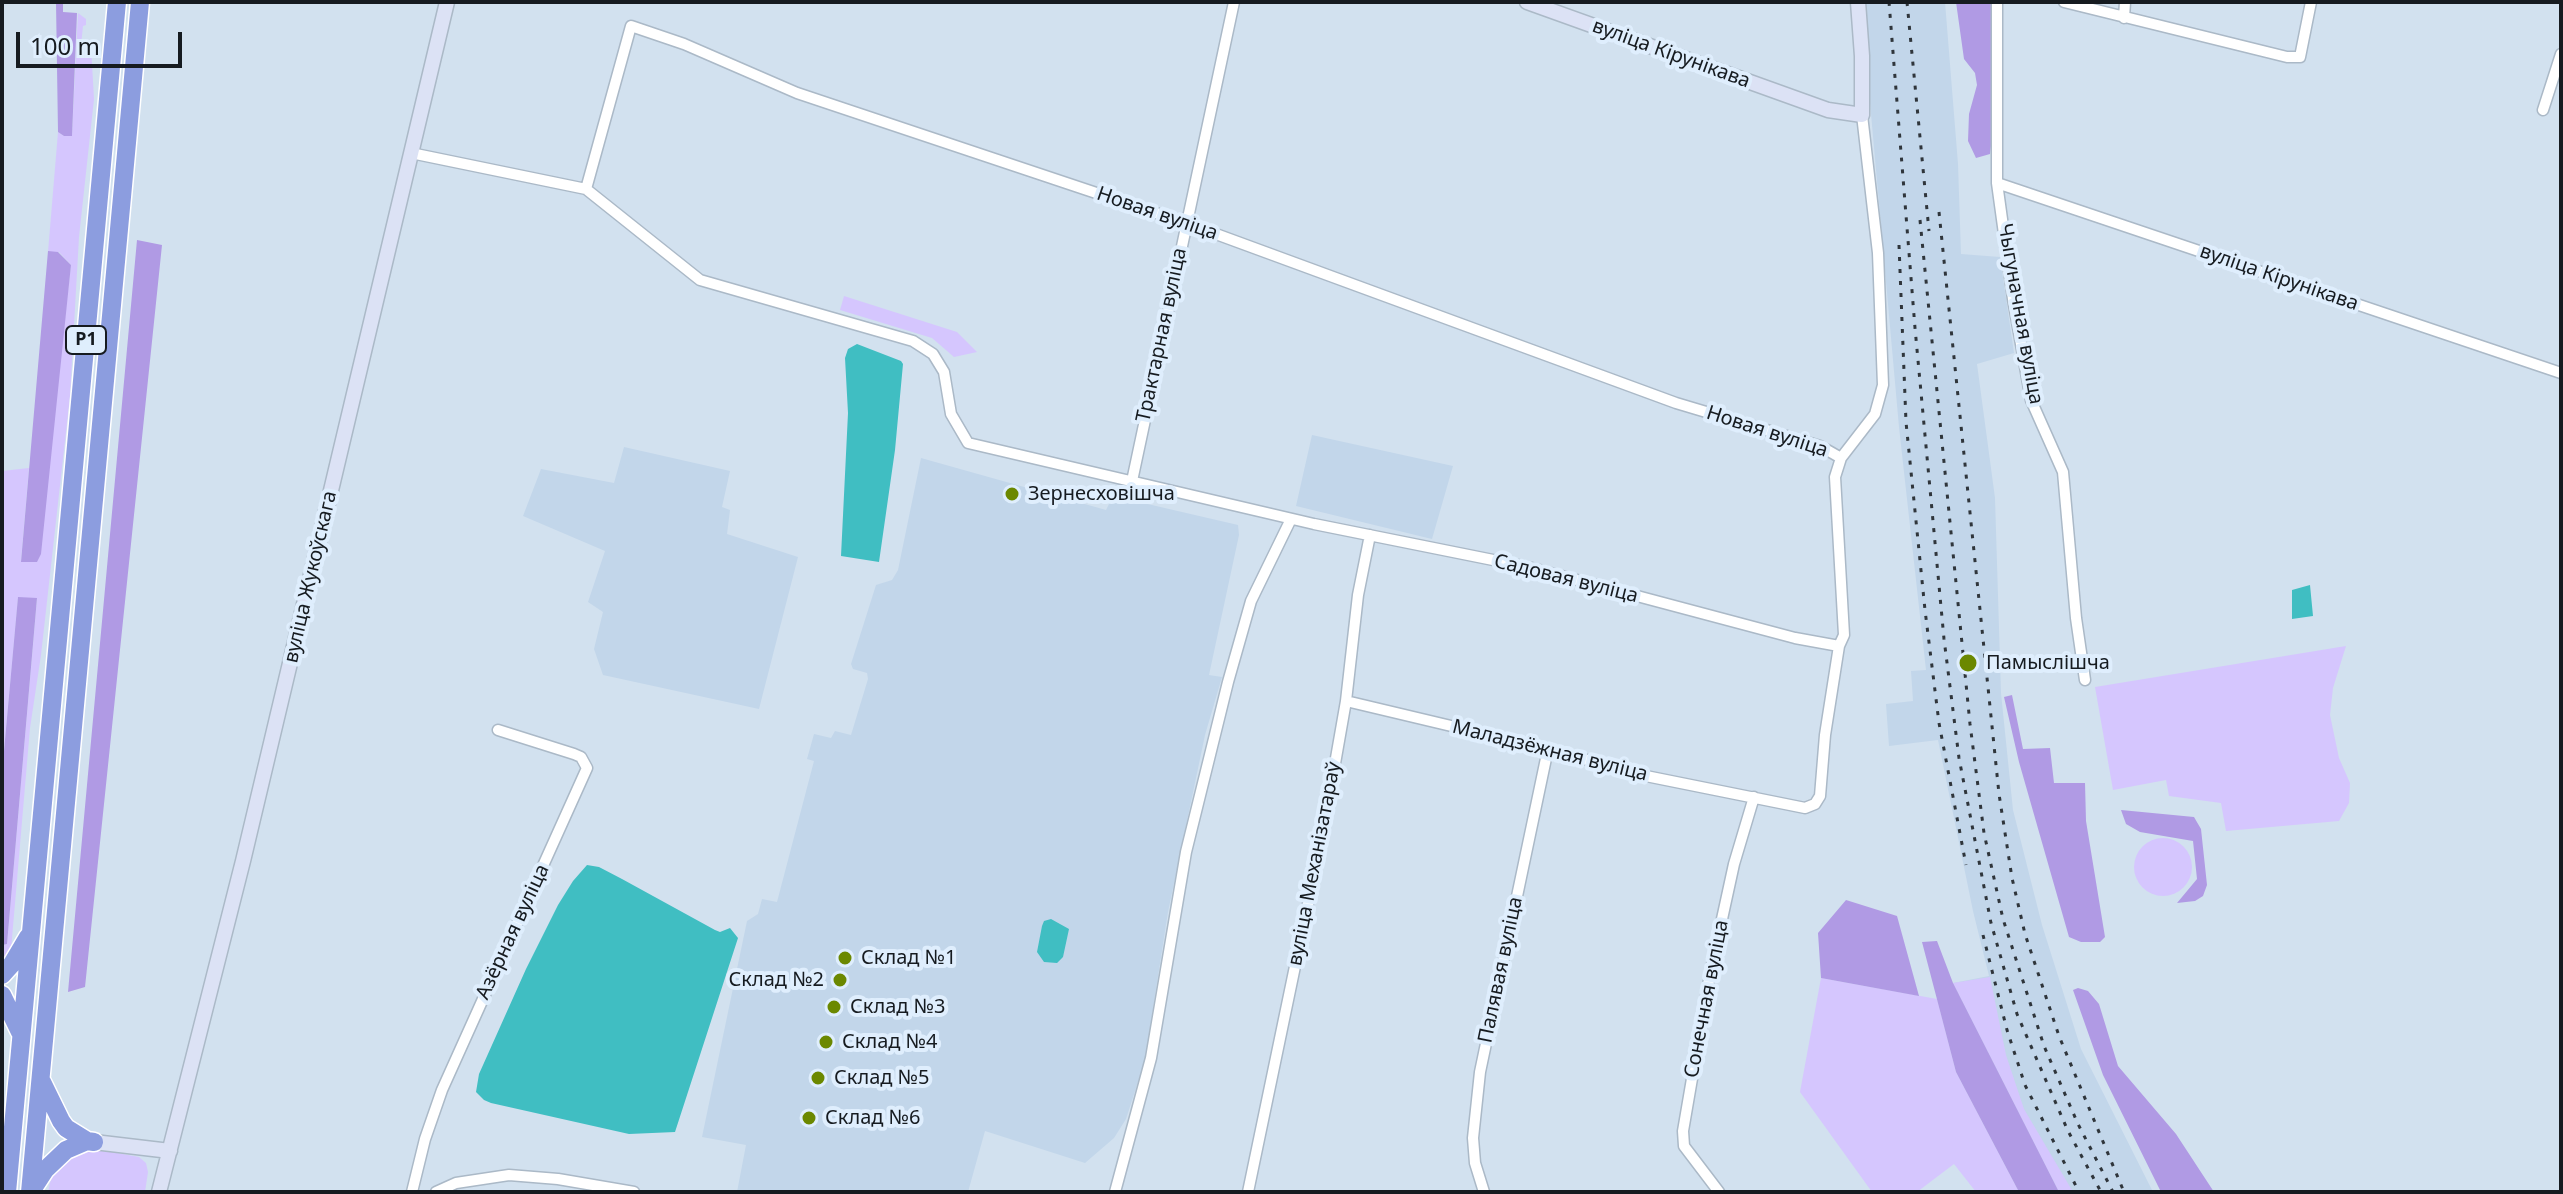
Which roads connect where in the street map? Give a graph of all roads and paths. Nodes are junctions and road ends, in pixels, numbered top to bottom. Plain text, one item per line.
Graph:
1 (117, 2) edge
2 (140, 2) edge
3 (447, 2) edge
4 (1234, 2) edge
5 (1527, 2) edge
6 (1858, 2) edge
7 (1997, 2) edge
8 (2064, 2) edge
9 (2125, 2) edge
10 (2311, 2) edge
11 (2124, 18) junction
12 (2561, 54) edge
13 (2543, 110) dead end
14 (1862, 115) junction
15 (411, 153) junction
16 (1997, 183) junction
17 (586, 189) junction
18 (1186, 223) junction
19 (2561, 373) edge
20 (1841, 458) junction
21 (1132, 481) junction
22 (1291, 519) junction
23 (1370, 535) junction
24 (1839, 646) junction
25 (2085, 680) dead end
26 (1346, 701) junction
27 (498, 730) dead end
28 (1548, 749) junction
29 (1754, 797) junction
30 (32, 931) junction
31 (2, 975) edge
32 (2, 995) edge
33 (22, 1036) junction
34 (42, 1080) junction
35 (90, 1142) junction
36 (170, 1151) junction
37 (7, 1192) edge
38 (30, 1192) edge
39 (159, 1192) edge
40 (412, 1192) edge
41 (436, 1192) edge
42 (634, 1192) edge
43 (1115, 1192) edge
44 (1248, 1192) edge
45 (1484, 1192) edge
46 (1719, 1192) edge

1 - 30 highway, Р1
2 - 34 highway, Р1
3 - 15 street, вуліца Жукоўскага
4 - 18 street, Трактарная вуліца
5 - 14 street, вуліца Кірунікава
6 - 14 street
7 - 16 street, Чыгуначная вуліца
8 - 11 street
9 - 11 street
10 - 11 street
12 - 13 street
14 - 20 street
15 - 17 street
15 - 36 street, вуліца Жукоўскага
16 - 19 street, вуліца Кірунікава
16 - 25 street, Чыгуначная вуліца
17 - 18 street, Новая вуліца
17 - 21 street, Садовая вуліца
18 - 20 street, Новая вуліца
18 - 21 street, Трактарная вуліца
20 - 24 street
21 - 22 street, Садовая вуліца
22 - 23 street, Садовая вуліца
22 - 43 street
23 - 24 street, Садовая вуліца
23 - 26 street, вуліца Механізатараў
24 - 29 street, Маладзёжная вуліца
26 - 28 street, Маладзёжная вуліца
26 - 44 street, вуліца Механізатараў
27 - 40 street, Азёрная вуліца
28 - 29 street, Маладзёжная вуліца
28 - 45 street, Палявая вуліца
29 - 46 street, Сонечная вуліца
30 - 31 highway
30 - 33 highway, Р1
32 - 33 highway
33 - 37 highway, Р1
34 - 35 highway
34 - 38 highway, Р1
35 - 36 street
35 - 38 highway
36 - 39 street, вуліца Жукоўскага
41 - 42 street

